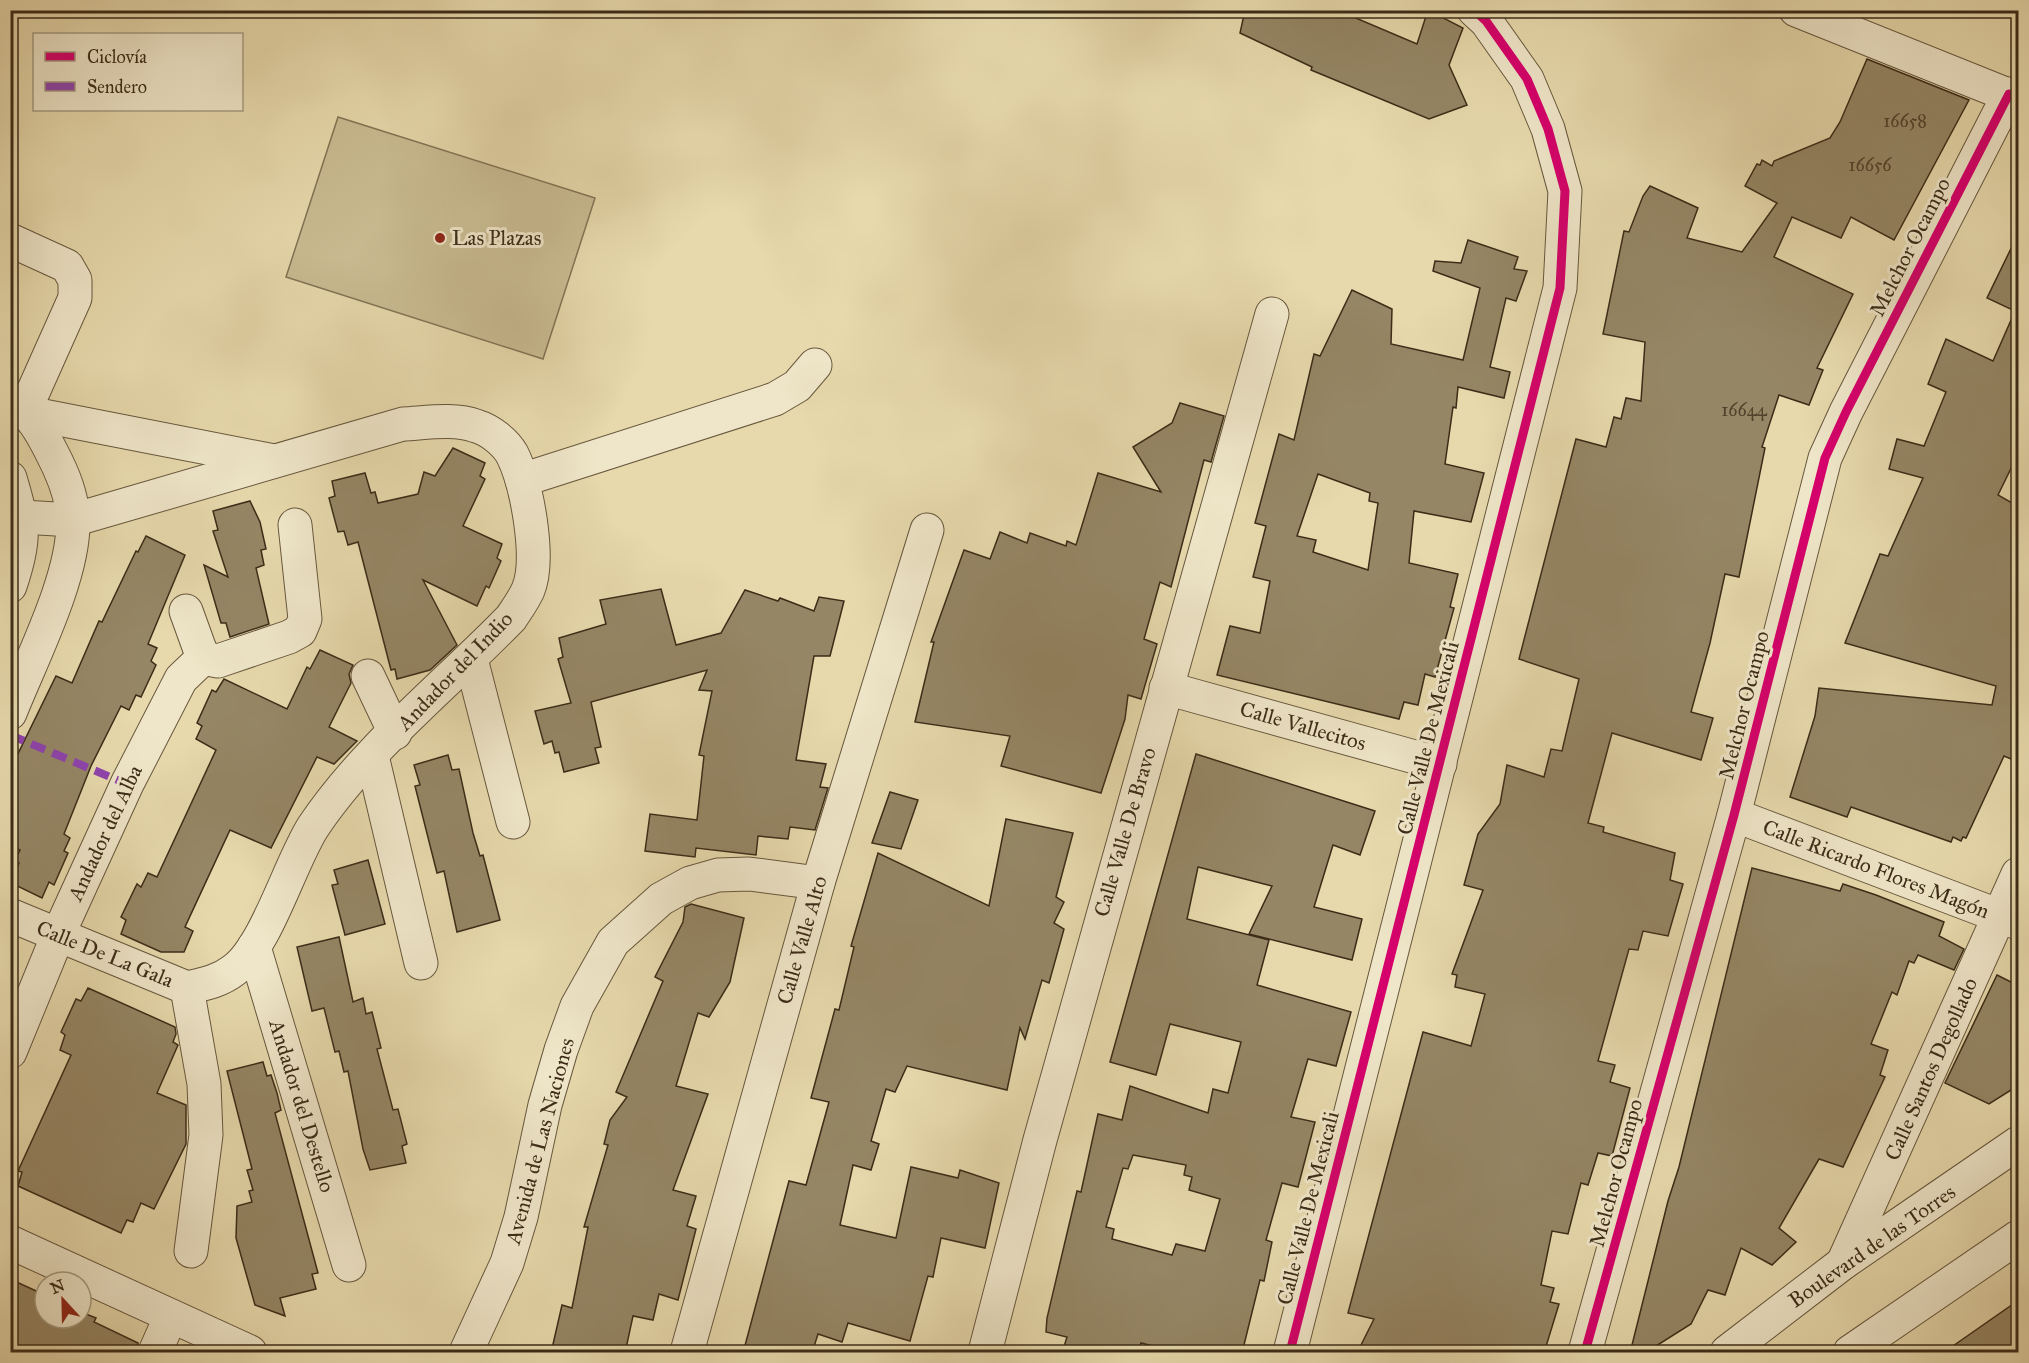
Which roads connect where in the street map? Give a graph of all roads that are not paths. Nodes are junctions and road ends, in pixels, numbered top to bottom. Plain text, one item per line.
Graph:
1 (1474, 10) edge
2 (1796, 10) edge
3 (2014, 96) edge
4 (10, 240) edge
5 (1272, 314) dead end
6 (815, 365) dead end
7 (21, 407) edge
8 (279, 462) junction
9 (10, 478) edge
10 (522, 480) junction
11 (22, 517) junction
12 (73, 520) junction
13 (295, 525) dead end
14 (927, 530) dead end
15 (10, 586) edge
16 (186, 611) dead end
17 (202, 658) junction
18 (471, 659) junction
19 (368, 676) dead end
20 (1166, 688) junction
21 (10, 713) edge
22 (395, 733) junction
23 (372, 756) junction
24 (1440, 764) junction
25 (1734, 815) junction
26 (513, 822) dead end
27 (2019, 874) edge
28 (818, 883) junction
29 (10, 915) edge
30 (2009, 919) edge
31 (58, 935) junction
32 (254, 947) junction
33 (421, 963) dead end
34 (187, 988) junction
35 (10, 1052) edge
36 (2019, 1143) edge
37 (2019, 1237) edge
38 (10, 1242) edge
39 (191, 1251) dead end
40 (1843, 1263) junction
41 (349, 1265) dead end
42 (170, 1318) junction
43 (155, 1353) edge
44 (250, 1353) edge
45 (466, 1353) edge
46 (687, 1353) edge
47 (985, 1353) edge
48 (1290, 1353) edge
49 (1585, 1353) edge
50 (1727, 1353) edge
51 (1850, 1353) edge

1 - 24 street, Calle Valle De Mexicali
2 - 3 street
3 - 25 street, Melchor Ocampo
4 - 7 street
5 - 20 street, Calle Valle De Bravo
6 - 10 street
7 - 8 street, Andador del Indio
7 - 12 street
8 - 10 street, Andador del Indio
8 - 12 street, Andador del Indio
9 - 11 street
10 - 18 street, Andador del Indio
11 - 12 street, Andador del Indio
11 - 15 street
12 - 21 street
13 - 17 street
14 - 28 street, Calle Valle Alto
16 - 17 street
17 - 31 street, Andador del Alba
18 - 22 street, Andador del Indio
18 - 26 street
19 - 22 street
20 - 24 street, Calle Vallecitos
20 - 47 street, Calle Valle De Bravo
22 - 23 street, Andador del Indio
23 - 32 street, Andador del Indio
23 - 33 street
24 - 48 street, Calle Valle De Mexicali
25 - 30 street, Calle Ricardo Flores Magón
25 - 49 street, Melchor Ocampo
27 - 30 street, Calle Santos Degollado
28 - 45 street, Avenida de Las Naciones
28 - 46 street, Calle Valle Alto
29 - 31 street, Calle De La Gala
30 - 40 street, Calle Santos Degollado
31 - 34 street, Calle De La Gala
31 - 35 street, Andador del Alba
32 - 34 street, Andador del Indio
32 - 41 street, Andador del Destello
34 - 39 street, Calle De La Gala
36 - 40 street, Boulevard de las Torres
37 - 51 street
38 - 42 street
40 - 50 street, Boulevard de las Torres
42 - 43 street
42 - 44 street

